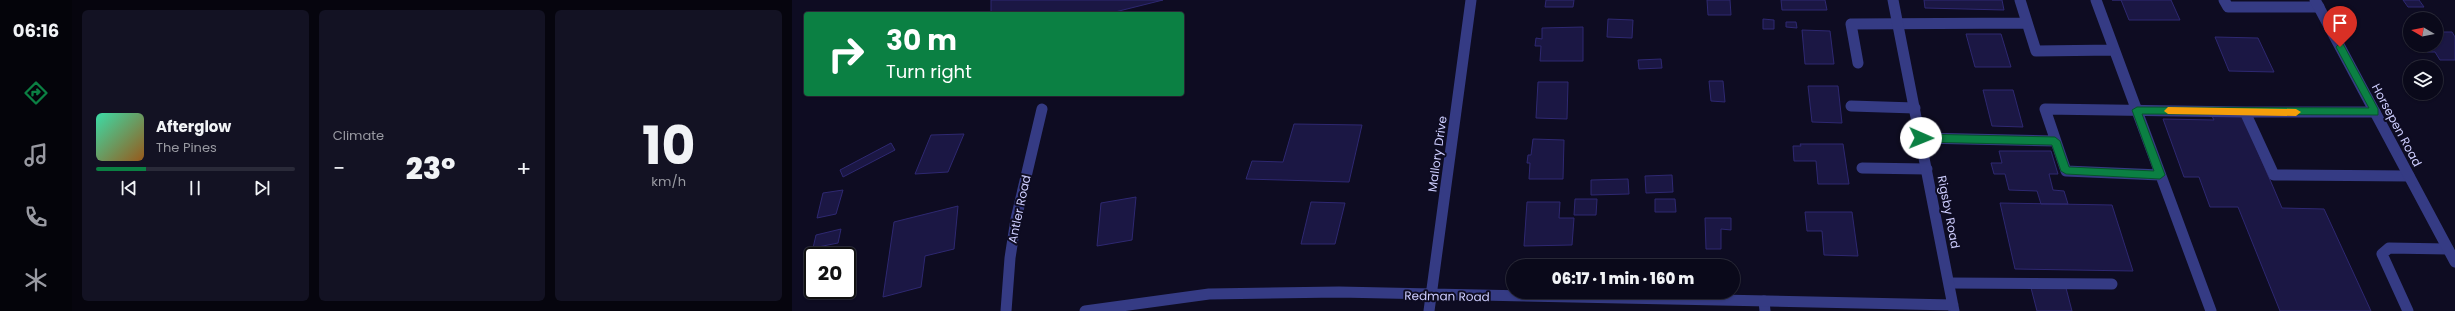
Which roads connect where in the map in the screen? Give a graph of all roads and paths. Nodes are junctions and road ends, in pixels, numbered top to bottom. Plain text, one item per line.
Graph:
1 (1471, 0) edge
2 (1893, 0) edge
3 (2020, 0) edge
4 (2096, 0) edge
5 (2224, 0) edge
6 (2317, 4) edge
7 (2027, 23) junction
8 (1898, 24) junction
9 (2114, 50) junction
10 (1858, 63) dead end
11 (1851, 106) dead end
12 (1915, 108) junction
13 (1042, 109) dead end
14 (2137, 110) junction
15 (2245, 112) junction
16 (2375, 112) junction
17 (1921, 138) junction
18 (2055, 141) junction
19 (1862, 168) dead end
20 (1927, 168) junction
21 (2160, 175) junction
22 (2409, 176) junction
23 (2448, 249) junction
24 (2455, 262) edge
25 (1950, 283) junction
26 (2112, 284) dead end
27 (1431, 295) junction
28 (1764, 306) edge
29 (1954, 308) edge
30 (1006, 311) edge
31 (1085, 311) edge
32 (1429, 311) edge
33 (2211, 311) edge
34 (2408, 311) edge

1 - 27 street, Mallory Drive
2 - 8 street, Rigsby Road
3 - 7 street
4 - 9 street
5 - 6 street
6 - 16 street, Horsepen Road
7 - 8 street
7 - 9 street
8 - 10 street
8 - 12 street, Rigsby Road
9 - 14 street
11 - 12 street
12 - 17 street, Rigsby Road
13 - 30 street, Antler Road
14 - 15 street
14 - 18 street
14 - 21 street
15 - 16 street
15 - 22 street
16 - 22 street, Horsepen Road
17 - 18 street
17 - 20 street, Rigsby Road
18 - 21 street
19 - 20 street
20 - 25 street, Rigsby Road
21 - 33 street
22 - 23 street, Horsepen Road
23 - 24 street, Horsepen Road
23 - 34 street
25 - 26 street
25 - 29 street, Rigsby Road
27 - 28 street, Redman Road
27 - 31 street, Redman Road
27 - 32 street, Mallory Drive
28 - 29 street, Redman Road

